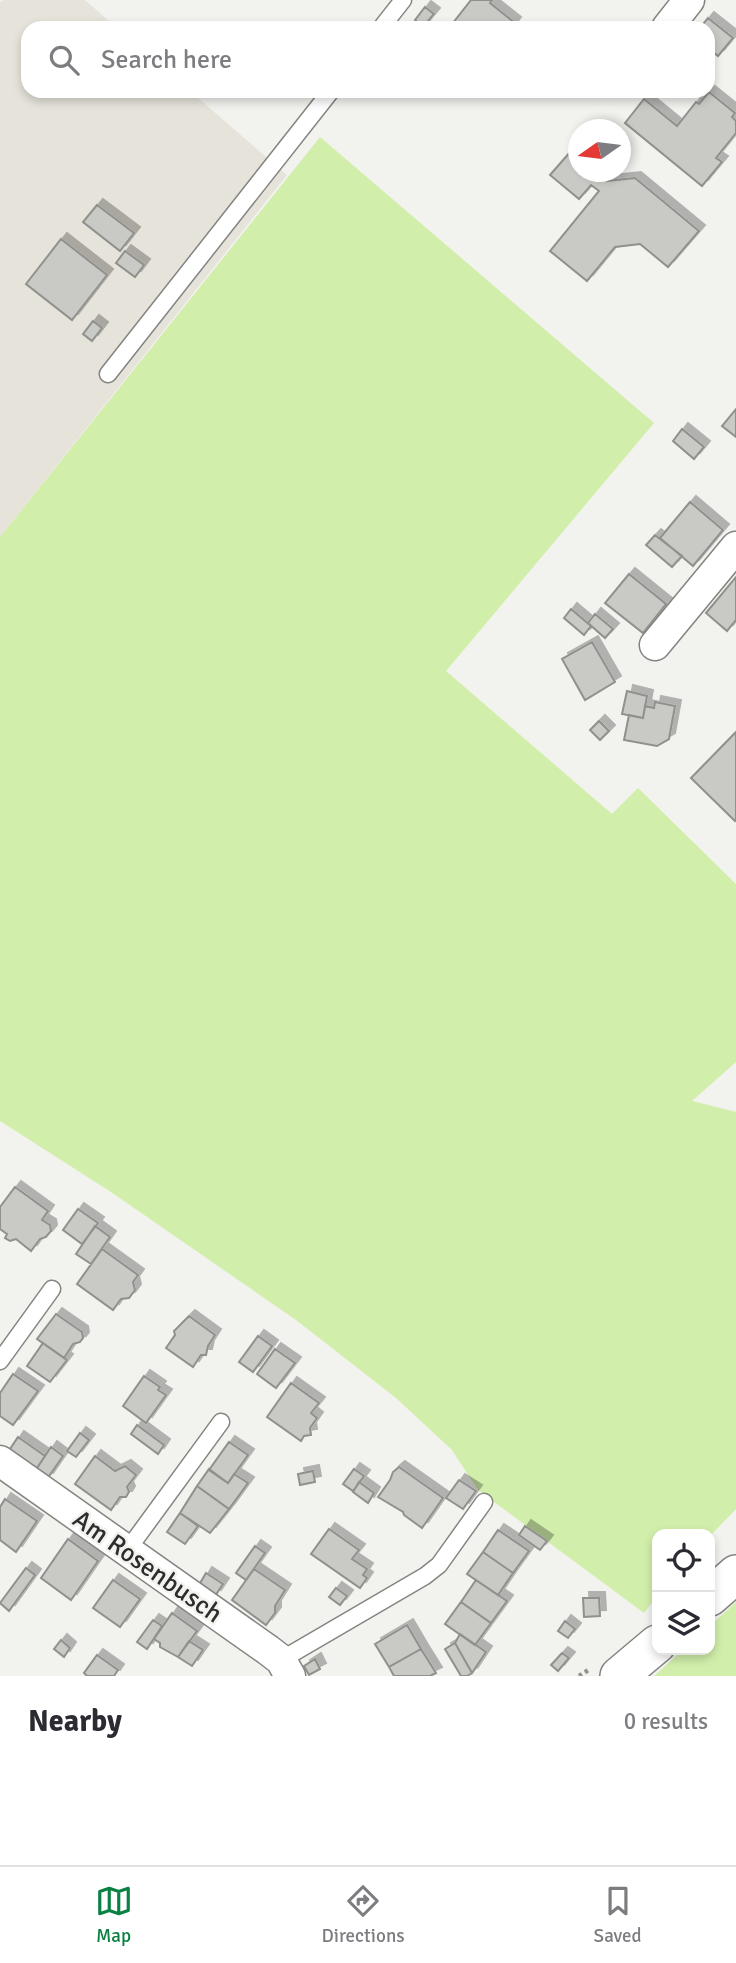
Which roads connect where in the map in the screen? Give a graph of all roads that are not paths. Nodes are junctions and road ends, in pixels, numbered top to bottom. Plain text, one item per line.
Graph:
1 (403, 0) edge
2 (689, 0) edge
3 (386, 21) edge
4 (672, 21) edge
5 (325, 98) edge
6 (108, 374) dead end
7 (736, 547) edge
8 (655, 645) dead end
9 (52, 1289) dead end
10 (0, 1361) edge
11 (221, 1422) dead end
12 (0, 1461) edge
13 (484, 1502) dead end
14 (127, 1552) junction
15 (736, 1574) edge
16 (715, 1593) edge
17 (652, 1648) edge
18 (286, 1668) edge
19 (619, 1676) edge

1 - 3 lane
2 - 4 street
5 - 6 lane
7 - 8 street
9 - 10 lane
11 - 14 lane
12 - 14 street, Am Rosenbusch
13 - 18 lane
14 - 18 street, Am Rosenbusch
15 - 16 street
17 - 19 street

